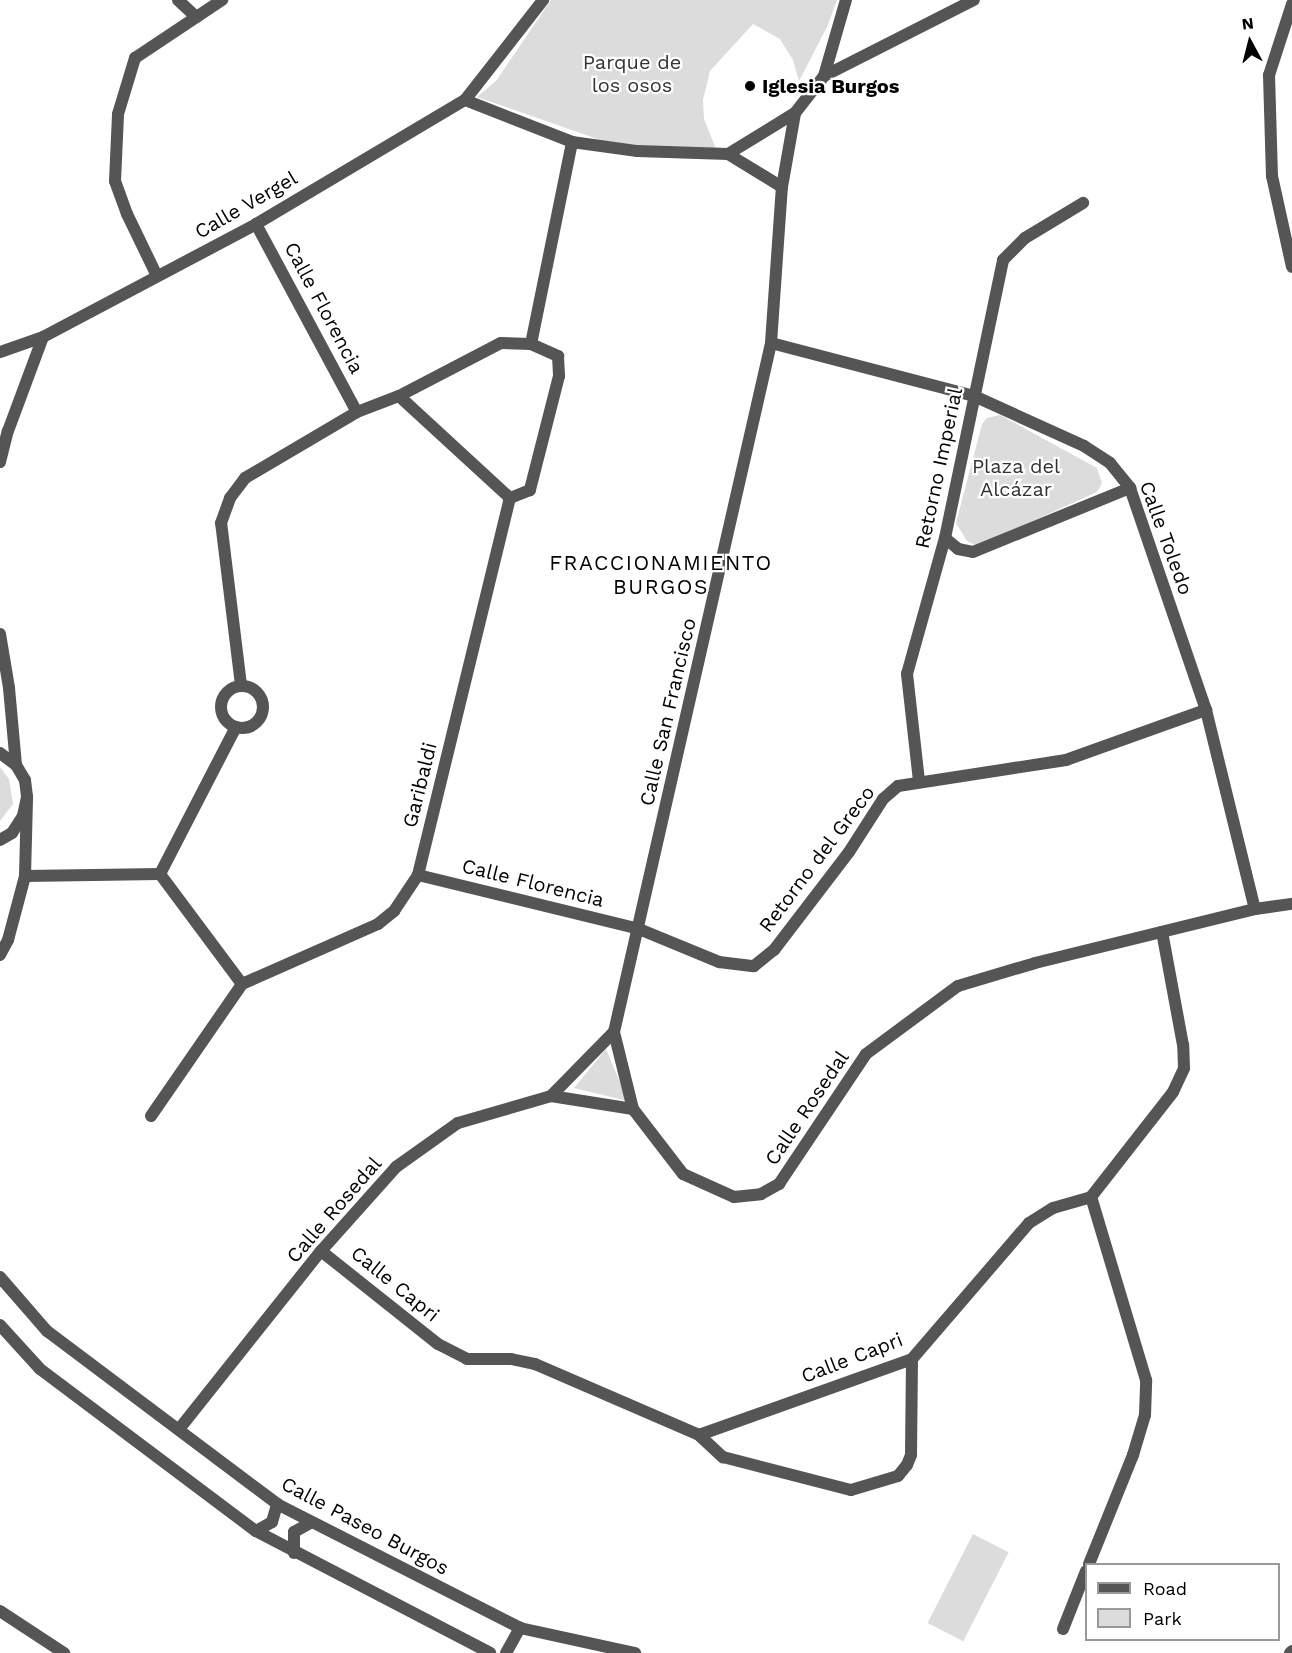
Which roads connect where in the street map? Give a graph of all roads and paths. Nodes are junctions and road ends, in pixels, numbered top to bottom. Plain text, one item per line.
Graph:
1 (178, 0) edge
2 (222, 0) edge
3 (543, 0) edge
4 (846, 0) edge
5 (974, 0) edge
6 (1292, 4) edge
7 (196, 17) junction
8 (1286, 38) edge
9 (824, 76) junction
10 (465, 100) junction
11 (795, 113) junction
12 (572, 142) junction
13 (728, 154) junction
14 (782, 187) junction
15 (1083, 203) dead end
16 (255, 224) junction
17 (1292, 267) edge
18 (157, 276) junction
19 (43, 337) junction
20 (771, 343) junction
21 (531, 344) junction
22 (0, 352) edge
23 (399, 396) junction
24 (974, 396) junction
25 (357, 412) junction
26 (0, 462) edge
27 (1130, 488) junction
28 (510, 498) junction
29 (945, 538) junction
30 (0, 634) edge
31 (241, 685) junction
32 (1206, 710) junction
33 (236, 727) junction
34 (0, 753) edge
35 (16, 765) junction
36 (919, 781) junction
37 (27, 797) junction
38 (0, 840) edge
39 (160, 874) junction
40 (418, 875) junction
41 (25, 876) junction
42 (1292, 904) edge
43 (1255, 909) junction
44 (639, 929) junction
45 (1162, 932) junction
46 (0, 955) edge
47 (242, 984) junction
48 (614, 1032) junction
49 (551, 1096) junction
50 (633, 1108) junction
51 (151, 1116) dead end
52 (1091, 1197) junction
53 (321, 1251) junction
54 (0, 1277) edge
55 (0, 1325) edge
56 (912, 1359) junction
57 (180, 1428) junction
58 (699, 1435) junction
59 (277, 1504) junction
60 (310, 1523) junction
61 (256, 1531) junction
62 (294, 1553) junction
63 (1089, 1563) edge
64 (1085, 1574) edge
65 (0, 1611) edge
66 (520, 1628) junction
67 (1063, 1629) dead end
68 (64, 1653) edge
69 (490, 1653) edge
70 (506, 1653) edge
71 (635, 1653) edge

1 - 7 street
2 - 7 street
3 - 10 street
4 - 9 street
5 - 9 street
6 - 8 street
7 - 18 street
8 - 17 street
9 - 11 street
10 - 12 street
10 - 16 street, Calle Vergel
11 - 13 street
11 - 14 street, Calle San Francisco
12 - 13 street
12 - 21 street
13 - 14 street
14 - 20 street, Calle San Francisco
15 - 24 street, Retorno Imperial
16 - 18 street, Calle Vergel
16 - 25 street, Calle Florencia
18 - 19 street, Calle Vergel
19 - 22 street, Calle Vergel
19 - 26 street
20 - 24 street, Calle Toledo
20 - 44 street, Calle San Francisco
21 - 23 street
21 - 28 street
23 - 25 street
23 - 28 street
24 - 27 street, Calle Toledo
24 - 29 street, Retorno Imperial
25 - 31 street
27 - 29 street
27 - 32 street, Calle Toledo
28 - 40 street, Garibaldi
29 - 36 street, Retorno Imperial
30 - 35 street
31 - 33 street
31 - 33 street
32 - 36 street, Retorno del Greco
32 - 43 street, Calle Toledo
33 - 39 street
34 - 35 street
35 - 37 street
36 - 44 street, Retorno del Greco
37 - 38 street
37 - 41 street
39 - 41 street
39 - 47 street
40 - 44 street, Calle Florencia
40 - 47 street, Garibaldi
41 - 46 street
42 - 43 street, Calle Rosedal
43 - 45 street, Calle Rosedal
44 - 48 street, Calle San Francisco
45 - 50 street, Calle Rosedal
45 - 52 street
47 - 51 street
48 - 49 street
48 - 50 street, Calle San Francisco
49 - 50 street, Calle Rosedal
49 - 53 street, Calle Rosedal
52 - 56 street, Calle Capri
52 - 63 street
53 - 57 street, Calle Rosedal
53 - 58 street, Calle Capri
54 - 57 street, Calle Paseo Burgos
55 - 61 street
56 - 58 street, Calle Capri
56 - 58 street
57 - 59 street, Calle Paseo Burgos
59 - 60 street, Calle Paseo Burgos
59 - 61 street
60 - 62 street
60 - 66 street, Calle Paseo Burgos
61 - 62 street
62 - 69 street
64 - 67 street
65 - 68 street
66 - 70 street
66 - 71 street, Calle Paseo Burgos

